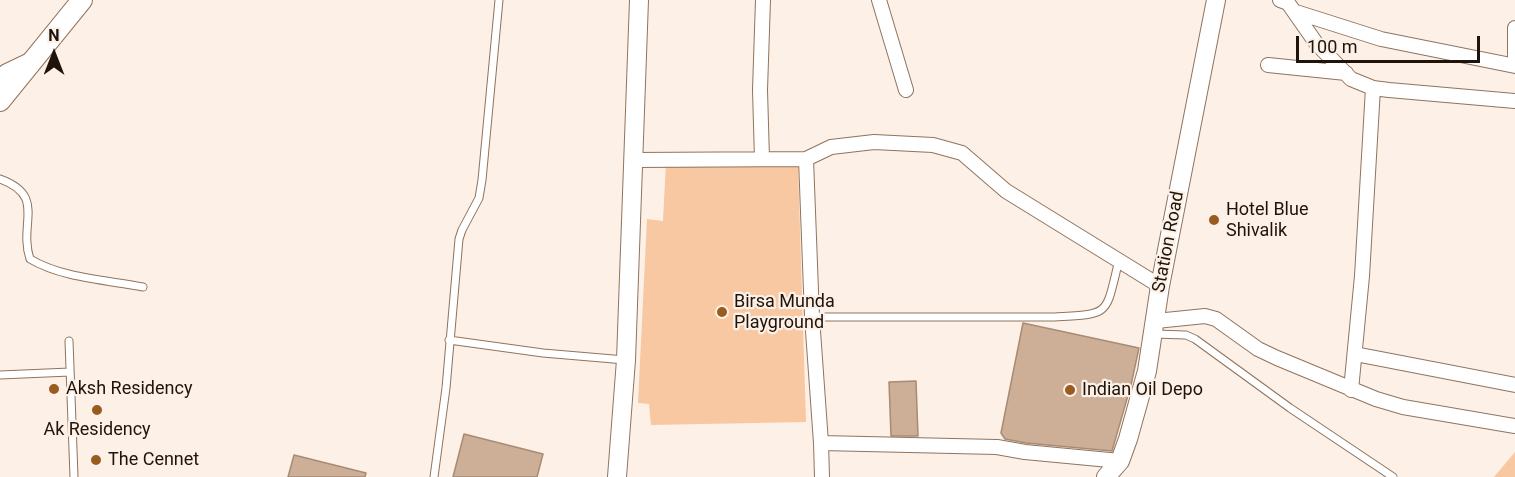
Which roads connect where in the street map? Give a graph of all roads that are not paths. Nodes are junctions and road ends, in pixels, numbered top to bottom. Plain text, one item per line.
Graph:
1 (82, 0) edge
2 (499, 0) edge
3 (639, 0) edge
4 (763, 0) edge
5 (879, 0) edge
6 (1216, 0) edge
7 (1280, 0) edge
8 (1296, 12) junction
9 (1515, 28) edge
10 (1515, 57) edge
11 (30, 62) junction
12 (1268, 65) dead end
13 (1515, 66) edge
14 (1346, 73) junction
15 (0, 81) edge
16 (0, 88) edge
17 (1373, 88) junction
18 (906, 90) dead end
19 (1515, 100) edge
20 (0, 101) edge
21 (0, 108) edge
22 (762, 159) junction
23 (806, 159) junction
24 (633, 160) junction
25 (0, 179) edge
26 (1119, 260) junction
27 (1160, 285) junction
28 (143, 286) dead end
29 (812, 317) junction
30 (1154, 327) junction
31 (449, 340) junction
32 (69, 341) dead end
33 (1355, 354) junction
34 (626, 360) junction
35 (70, 372) junction
36 (0, 375) edge
37 (1515, 385) edge
38 (1351, 390) junction
39 (1515, 426) edge
40 (821, 443) junction
41 (1112, 472) edge
42 (74, 477) edge
43 (434, 477) edge
44 (617, 477) edge
45 (822, 477) edge
46 (1394, 477) edge

1 - 11 main road
2 - 31 lane
3 - 24 street
4 - 22 street
5 - 18 street
6 - 27 street, Station Road
7 - 8 street
8 - 13 street
8 - 14 street
9 - 10 street
11 - 15 street
11 - 16 main road
11 - 20 main road
11 - 21 street
12 - 14 street
14 - 17 street
17 - 19 street
17 - 33 street
22 - 23 street
22 - 24 street
23 - 26 street
23 - 29 street
24 - 34 street
25 - 28 lane
26 - 27 street
26 - 29 lane
27 - 30 street, Station Road
29 - 40 street
30 - 38 street
30 - 41 street, Station Road
30 - 46 lane
31 - 34 lane
31 - 43 lane
32 - 35 lane
33 - 37 street
33 - 38 street
34 - 44 street
35 - 36 lane
35 - 42 lane
38 - 39 street
40 - 41 street
40 - 45 street

